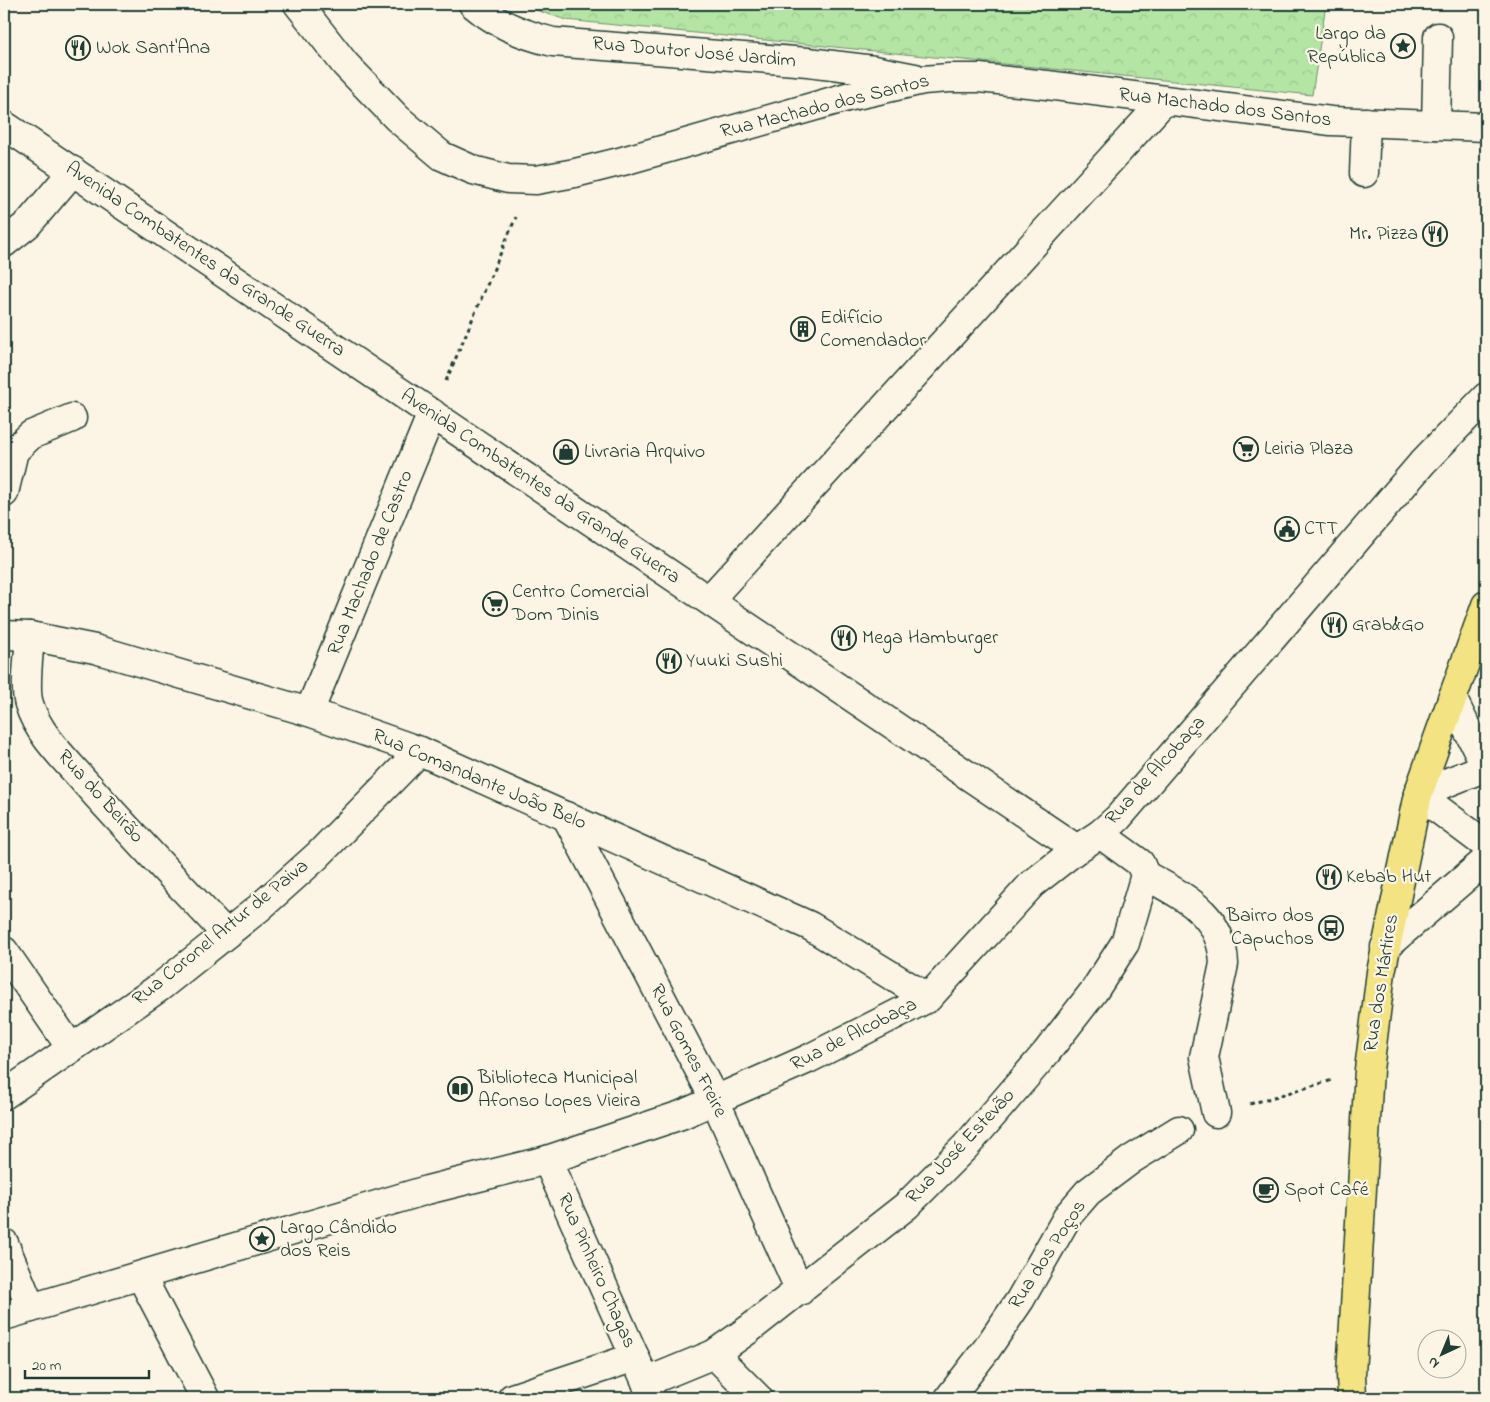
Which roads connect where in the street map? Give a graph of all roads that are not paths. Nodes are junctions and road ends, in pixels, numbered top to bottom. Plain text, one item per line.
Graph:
1 (298, 4) edge
2 (473, 4) edge
3 (1438, 38) dead end
4 (923, 80) junction
5 (1164, 101) junction
6 (1366, 122) junction
7 (4, 125) edge
8 (1436, 125) junction
9 (1486, 126) edge
10 (73, 171) junction
11 (1364, 173) dead end
12 (4, 243) edge
13 (1486, 397) edge
14 (432, 414) junction
15 (72, 418) dead end
16 (4, 493) edge
17 (710, 600) junction
18 (1486, 605) edge
19 (17, 636) edge
20 (1452, 698) junction
21 (309, 712) junction
22 (420, 751) junction
23 (1486, 767) edge
24 (1418, 794) junction
25 (566, 816) junction
26 (1100, 834) junction
27 (1486, 845) edge
28 (1077, 848) junction
29 (1486, 860) edge
30 (1146, 875) junction
31 (226, 934) junction
32 (1385, 947) junction
33 (4, 951) edge
34 (928, 998) junction
35 (71, 1048) junction
36 (4, 1095) edge
37 (715, 1100) junction
38 (1216, 1113) road end
39 (1179, 1130) dead end
40 (547, 1160) junction
41 (4, 1243) edge
42 (141, 1276) junction
43 (800, 1291) junction
44 (31, 1308) junction
45 (4, 1316) edge
46 (714, 1354) junction
47 (635, 1356) junction
48 (648, 1390) edge
49 (1348, 1390) edge
50 (205, 1398) edge
51 (512, 1398) edge
52 (758, 1398) edge
53 (949, 1398) edge

1 - 4 street, Rua Machado dos Santos
2 - 4 street, Rua Doutor José Jardim
3 - 8 street
4 - 5 street, Rua Machado dos Santos
5 - 6 street, Rua Machado dos Santos
5 - 17 street
6 - 8 street, Rua Machado dos Santos
6 - 11 street
7 - 10 street, Avenida Combatentes da Grande Guerra
8 - 9 street, Rua Machado dos Santos
10 - 12 street
10 - 14 street, Avenida Combatentes da Grande Guerra
13 - 26 street, Rua de Alcobaça
14 - 17 street, Avenida Combatentes da Grande Guerra
14 - 21 street, Rua Machado de Castro
15 - 16 street
17 - 28 street, Avenida Combatentes da Grande Guerra
18 - 20 main road, Rua dos Mártires
19 - 21 street, Rua Comandante João Belo
19 - 31 street, Rua do Beirão
20 - 23 street
20 - 24 main road, Rua dos Mártires
21 - 22 street, Rua Comandante João Belo
22 - 25 street, Rua Comandante João Belo
22 - 31 street, Rua Coronel Artur de Paiva
23 - 24 street
24 - 27 street
24 - 32 main road, Rua dos Mártires
25 - 34 street, Rua Comandante João Belo
25 - 37 street, Rua Gomes Freire
26 - 28 street, Rua de Alcobaça
26 - 30 street
28 - 34 street, Rua de Alcobaça
29 - 32 street
30 - 38 street
30 - 43 street, Rua José Estevão
31 - 35 street, Rua Coronel Artur de Paiva
32 - 49 main road, Rua dos Mártires
33 - 35 street
34 - 37 street, Rua de Alcobaça
35 - 36 street, Rua Coronel Artur de Paiva
37 - 40 street
37 - 43 street, Rua Gomes Freire
39 - 53 street, Rua dos Poços
40 - 42 street
40 - 47 street, Rua Pinheiro Chagas
41 - 44 street
42 - 44 street
42 - 50 street
43 - 46 street, Rua José Estevão
44 - 45 street
46 - 48 street, Rua José Estevão
46 - 52 street
47 - 48 street, Rua Pinheiro Chagas
47 - 51 street

